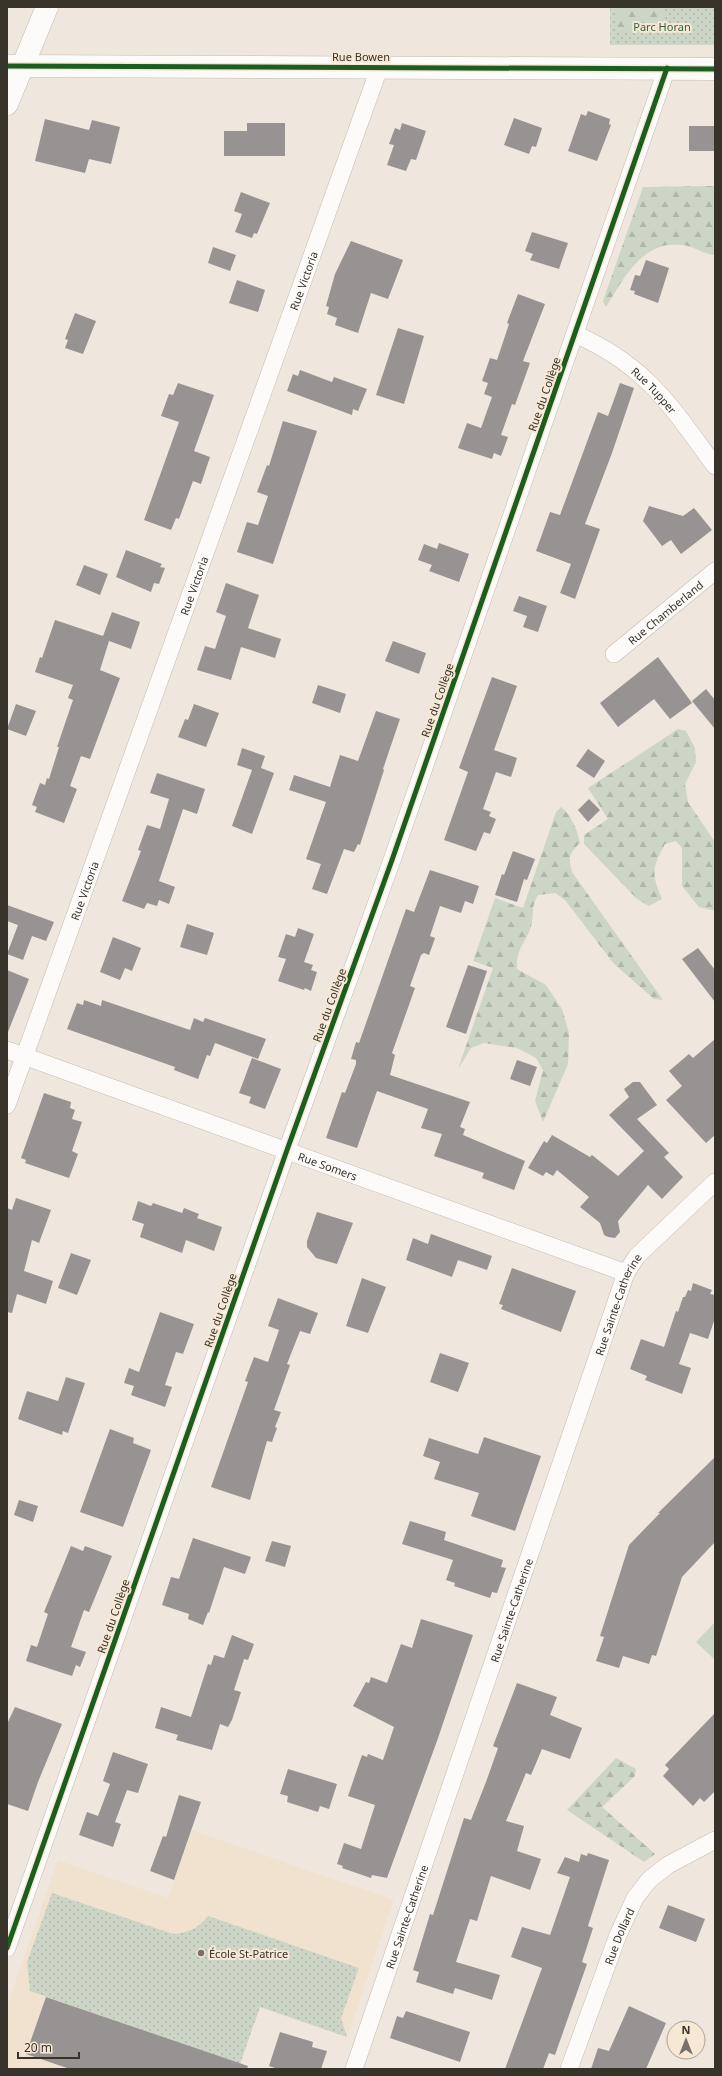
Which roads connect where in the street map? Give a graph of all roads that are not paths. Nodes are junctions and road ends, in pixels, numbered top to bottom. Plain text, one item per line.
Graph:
1 (47, 7) edge
2 (15, 66) edge
3 (380, 66) junction
4 (667, 68) junction
5 (715, 69) edge
6 (7, 104) edge
7 (575, 334) junction
8 (715, 466) edge
9 (715, 570) edge
10 (614, 654) dead end
11 (7, 1050) edge
12 (24, 1056) junction
13 (7, 1105) edge
14 (287, 1150) junction
15 (715, 1182) edge
16 (626, 1273) junction
17 (715, 1840) edge
18 (7, 1948) edge
19 (354, 2069) edge
20 (569, 2069) edge

1 - 2 street
2 - 3 street, Rue Bowen
2 - 6 street
3 - 4 street, Rue Bowen
3 - 12 street, Rue Victoria
4 - 5 street, Rue Bowen
4 - 7 street, Rue du Collège
7 - 8 street, Rue Tupper
7 - 14 street, Rue du Collège
9 - 10 street, Rue Chamberland
11 - 12 street, Rue Somers
12 - 13 street, Rue Victoria
12 - 14 street, Rue Somers
14 - 16 street, Rue Somers
14 - 18 street, Rue du Collège
15 - 16 street, Rue Sainte-Catherine
16 - 19 street, Rue Sainte-Catherine
17 - 20 street, Rue Dollard

